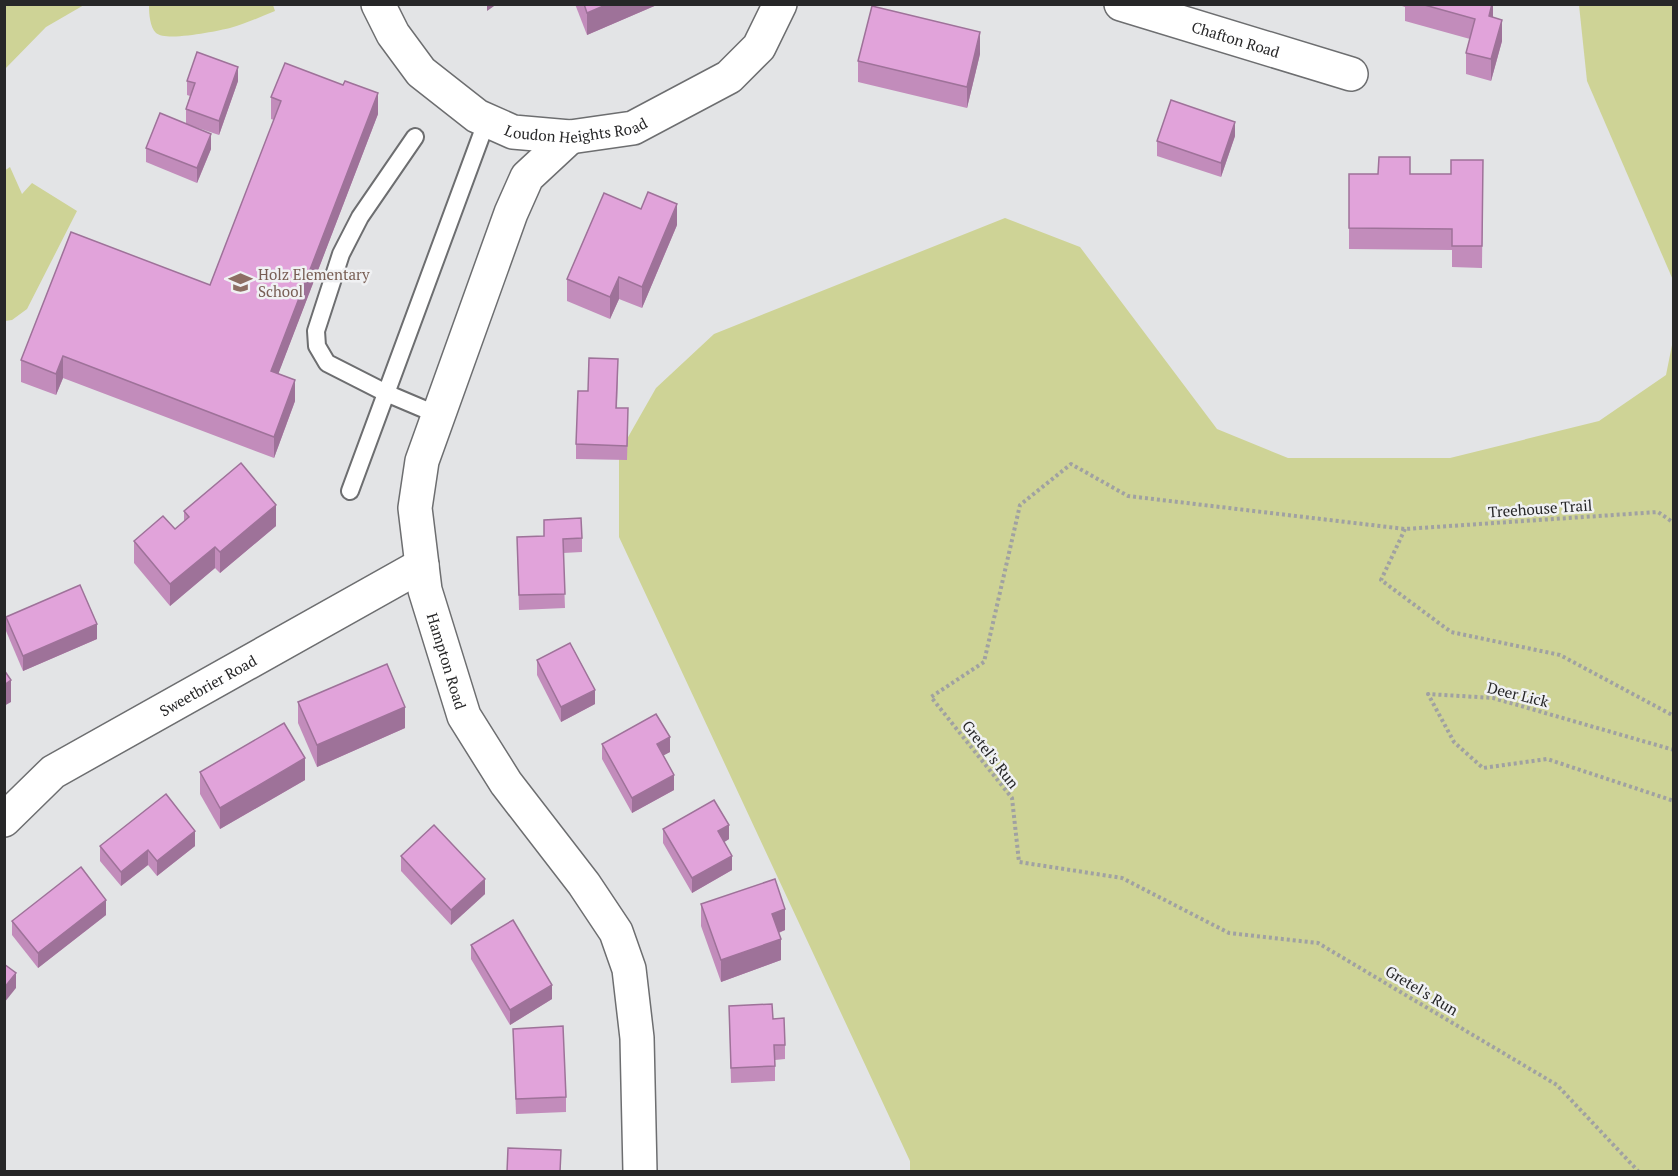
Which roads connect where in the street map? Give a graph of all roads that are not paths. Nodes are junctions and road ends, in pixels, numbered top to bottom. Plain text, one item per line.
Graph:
1 (378, 4) edge
2 (780, 4) edge
3 (1121, 4) edge
4 (1351, 75) dead end
5 (487, 120) junction
6 (415, 137) dead end
7 (570, 137) junction
8 (386, 393) junction
9 (438, 415) junction
10 (350, 491) dead end
11 (422, 565) junction
12 (4, 820) edge
13 (640, 1172) edge

1 - 5 street, Loudon Heights Road
2 - 7 street, Loudon Heights Road
3 - 4 street, Chafton Road
5 - 7 street, Loudon Heights Road
5 - 8 lane
6 - 8 lane
7 - 9 street, Hampton Road
8 - 9 lane
8 - 10 lane
9 - 11 street, Hampton Road
11 - 12 street, Sweetbrier Road
11 - 13 street, Hampton Road

